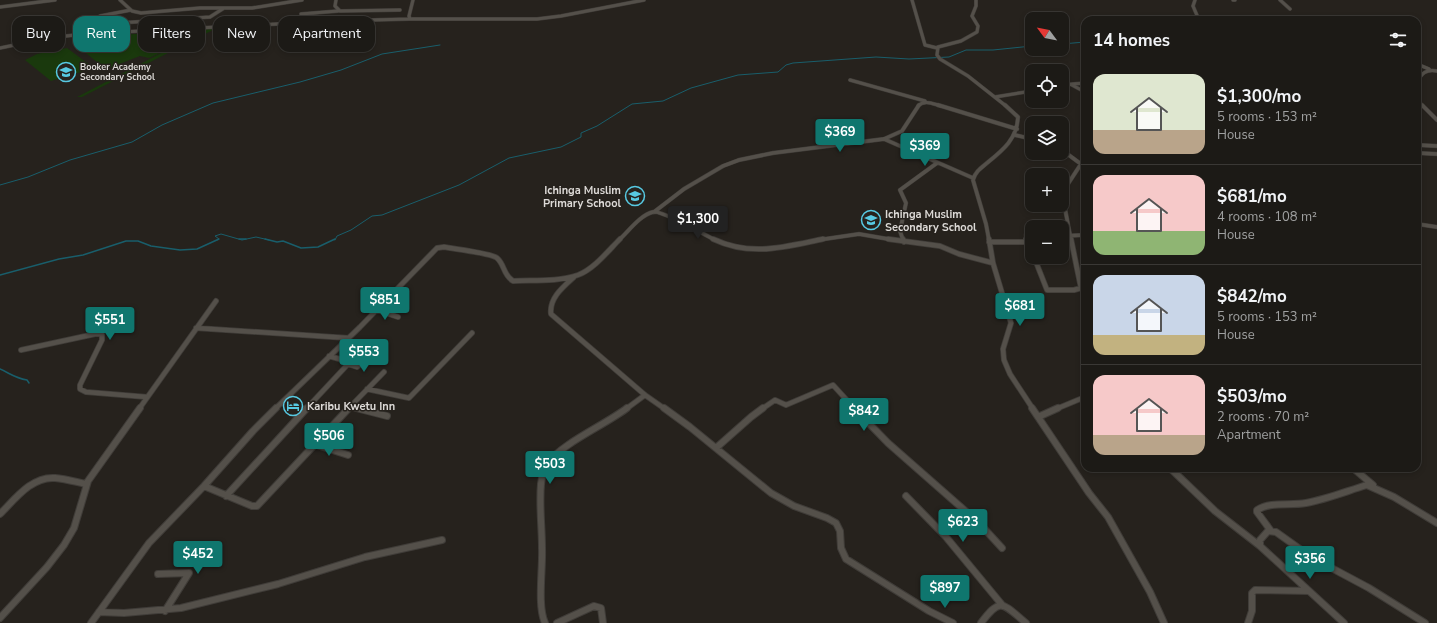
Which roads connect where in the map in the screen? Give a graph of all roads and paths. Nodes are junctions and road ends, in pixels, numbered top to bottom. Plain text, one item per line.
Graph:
1 (55, 0) edge
2 (120, 0) edge
3 (302, 0) edge
4 (336, 0) edge
5 (413, 0) edge
6 (644, 0) edge
7 (912, 0) edge
8 (976, 0) edge
9 (1195, 0) edge
10 (1280, 0) edge
11 (290, 1) edge
12 (0, 7) edge
13 (224, 8) junction
14 (1290, 9) dead end
15 (131, 10) junction
16 (400, 10) dead end
17 (338, 11) junction
18 (301, 14) dead end
19 (1197, 16) edge
20 (410, 19) junction
21 (0, 48) edge
22 (937, 48) junction
23 (1421, 66) edge
24 (1429, 69) junction
25 (1437, 71) edge
26 (1421, 75) edge
27 (850, 80) dead end
28 (1081, 83) edge
29 (1070, 84) joint
30 (1081, 90) edge
31 (1025, 92) edge
32 (995, 97) junction
33 (920, 102) junction
34 (1421, 106) edge
35 (1437, 120) edge
36 (1017, 129) junction
37 (1015, 135) junction
38 (1025, 138) edge
39 (884, 139) junction
40 (1421, 145) edge
41 (1437, 146) edge
42 (1421, 153) edge
43 (1437, 154) edge
44 (1069, 155) edge
45 (937, 163) junction
46 (1081, 164) edge
47 (1081, 169) edge
48 (973, 178) junction
49 (654, 212) junction
50 (1421, 225) edge
51 (1437, 228) edge
52 (1081, 235) edge
53 (1071, 236) junction
54 (904, 242) junction
55 (989, 242) junction
56 (1025, 242) edge
57 (993, 263) junction
58 (1037, 264) edge
59 (574, 276) junction
60 (216, 301) dead end
61 (376, 310) junction
62 (398, 317) dead end
63 (196, 328) junction
64 (472, 333) dead end
65 (348, 338) junction
66 (21, 350) dead end
67 (329, 356) junction
68 (380, 356) dead end
69 (348, 364) junction
70 (384, 372) dead end
71 (367, 389) junction
72 (644, 395) junction
73 (147, 397) junction
74 (1081, 399) edge
75 (350, 407) junction
76 (387, 416) dead end
77 (1038, 417) junction
78 (314, 444) junction
79 (716, 448) junction
80 (348, 455) dead end
81 (1174, 472) edge
82 (1358, 472) edge
83 (86, 484) junction
84 (204, 486) junction
85 (1379, 490) junction
86 (226, 496) junction
87 (906, 496) dead end
88 (0, 514) edge
89 (1437, 523) edge
90 (1271, 531) junction
91 (442, 540) dead end
92 (1260, 546) junction
93 (1002, 548) dead end
94 (158, 574) dead end
95 (1309, 591) junction
96 (1003, 606) junction
97 (165, 611) junction
98 (99, 612) junction
99 (0, 618) edge
100 (91, 623) edge
101 (545, 623) edge
102 (557, 623) edge
103 (603, 623) edge
104 (953, 623) edge
105 (981, 623) edge
106 (1026, 623) edge
107 (1164, 623) edge
108 (1248, 623) edge
109 (1344, 623) edge
110 (1425, 623) edge

1 - 12 street
2 - 15 street
3 - 11 street
4 - 17 street
5 - 20 street
6 - 20 street
7 - 22 street
8 - 22 street
9 - 19 street
10 - 14 street
11 - 13 street
13 - 15 street
13 - 15 street
16 - 17 street
17 - 18 street
20 - 21 street
22 - 32 street
23 - 24 street
24 - 25 street
24 - 26 street
27 - 33 street
28 - 29 street
29 - 30 street
31 - 32 street
32 - 36 street
33 - 36 street
33 - 39 street
34 - 35 street
36 - 37 street
37 - 38 street
37 - 48 street
39 - 45 street
39 - 49 street
40 - 41 street
42 - 43 street
44 - 46 street
45 - 48 street
45 - 54 street
47 - 53 street
48 - 55 street
49 - 54 street
49 - 59 street
50 - 51 street
52 - 53 street
53 - 58 street
54 - 57 street
55 - 56 street
55 - 57 street
57 - 77 street
59 - 61 street
59 - 72 street
60 - 63 street
61 - 62 street
61 - 65 street
63 - 65 street
63 - 73 street
64 - 71 street
65 - 67 street
66 - 73 street
67 - 69 street
67 - 84 street
68 - 69 street
69 - 86 street
70 - 71 street
71 - 75 street
72 - 79 street
72 - 101 street
73 - 83 street
74 - 77 street
75 - 76 street
75 - 78 street
77 - 107 street
78 - 80 street
78 - 86 street
79 - 93 street
79 - 104 street
81 - 92 street
82 - 85 street
83 - 88 street
83 - 99 street
84 - 86 street
84 - 98 street
85 - 89 street
85 - 90 street
87 - 96 street
90 - 92 street
90 - 110 street
91 - 97 street
92 - 95 street
94 - 97 street
95 - 108 street
95 - 109 street
96 - 105 street
96 - 106 street
97 - 98 street
98 - 100 street
102 - 103 street

